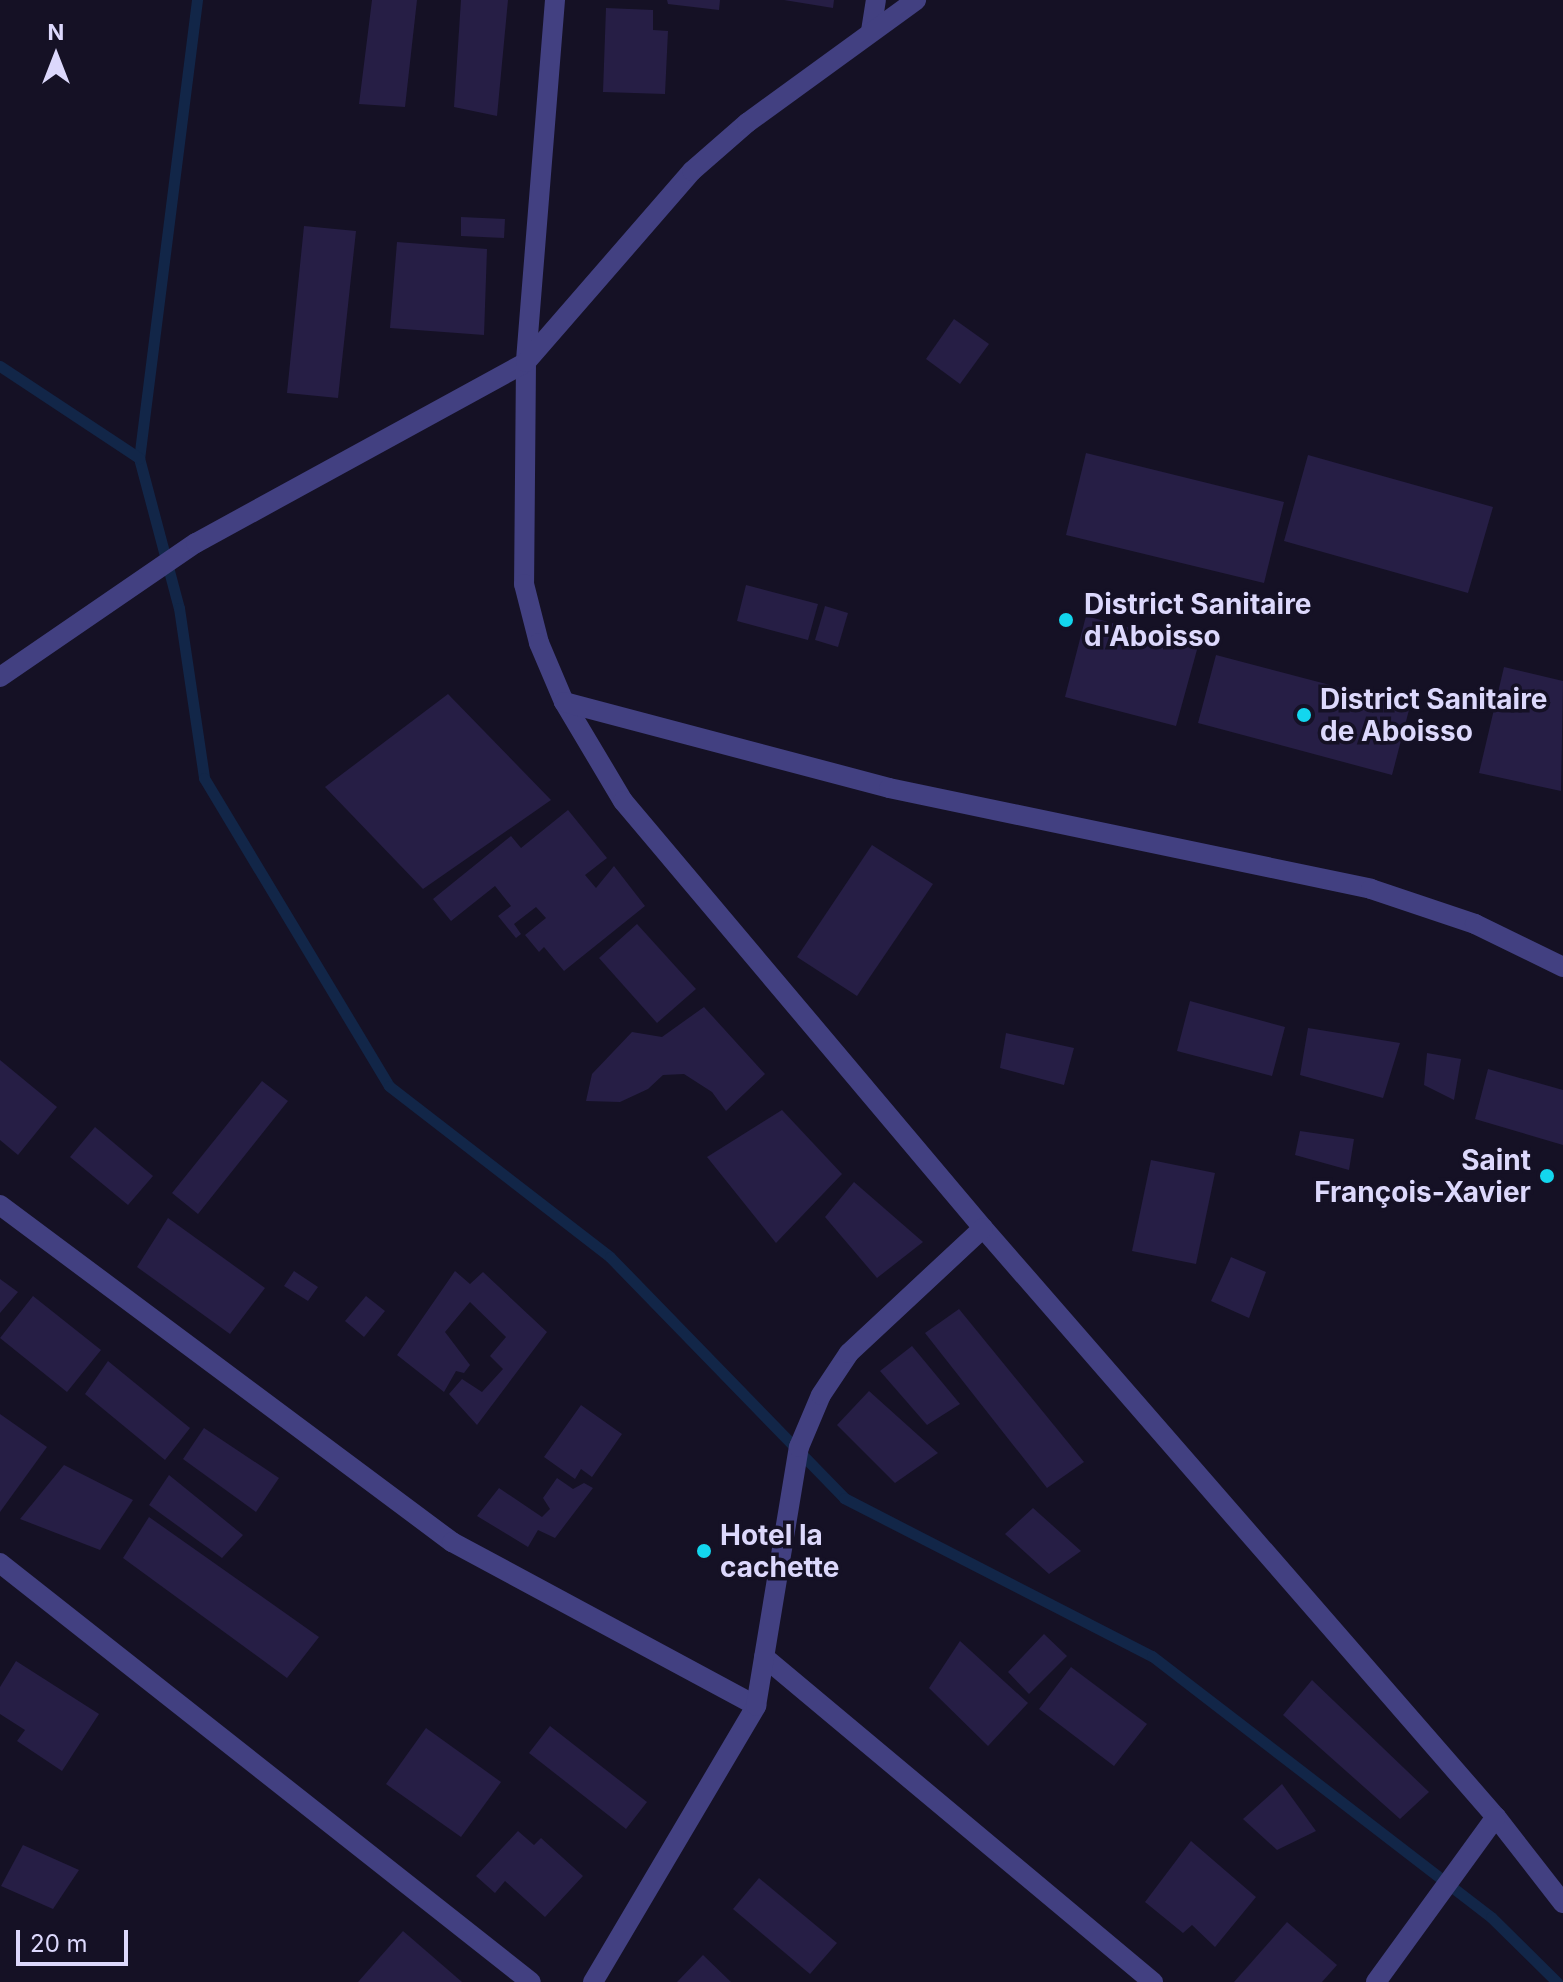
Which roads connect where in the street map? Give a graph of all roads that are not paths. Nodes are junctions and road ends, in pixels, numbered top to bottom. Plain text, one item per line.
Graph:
1 (555, 0) edge
2 (876, 0) edge
3 (916, 0) edge
4 (871, 31) junction
5 (526, 362) junction
6 (0, 677) edge
7 (564, 702) junction
8 (1563, 967) edge
9 (0, 1205) edge
10 (983, 1228) junction
11 (0, 1563) edge
12 (764, 1657) junction
13 (756, 1706) junction
14 (1496, 1817) junction
15 (1563, 1903) edge
16 (531, 1982) edge
17 (593, 1982) edge
18 (1153, 1982) edge
19 (1376, 1982) edge

1 - 5 street
2 - 4 street
3 - 4 street
4 - 5 street
5 - 6 street
5 - 7 street
7 - 8 street
7 - 10 street
9 - 13 street
10 - 12 street
10 - 14 street
11 - 16 street
12 - 13 street
12 - 18 street
13 - 17 street
14 - 15 street
14 - 19 street

